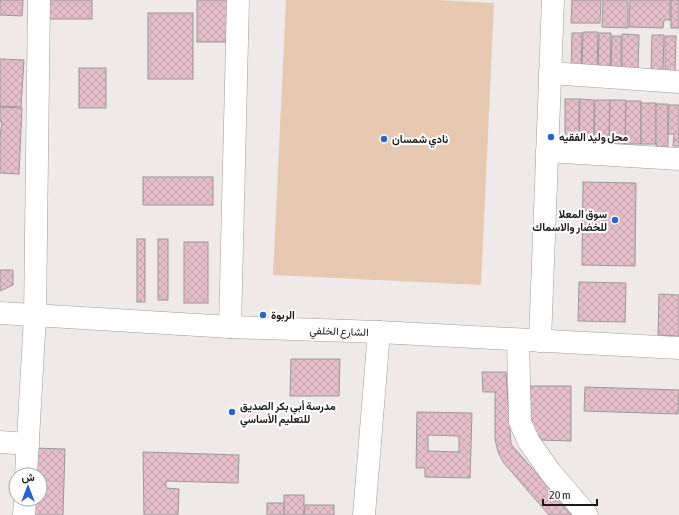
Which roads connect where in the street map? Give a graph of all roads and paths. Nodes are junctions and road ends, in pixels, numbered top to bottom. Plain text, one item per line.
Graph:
1 (39, 0) edge
2 (238, 0) edge
3 (553, 0) edge
4 (550, 73) junction
5 (679, 82) edge
6 (547, 151) junction
7 (679, 159) edge
8 (0, 313) edge
9 (35, 316) junction
10 (230, 327) junction
11 (379, 332) junction
12 (518, 340) junction
13 (540, 341) junction
14 (679, 348) edge
15 (0, 442) edge
16 (28, 444) junction
17 (27, 467) edge
18 (364, 515) edge
19 (587, 515) edge

1 - 9 street
2 - 10 street
3 - 4 street
4 - 5 street
4 - 6 street
6 - 7 street
6 - 13 street
8 - 9 street, الشارع الخلفي
9 - 10 street, الشارع الخلفي
9 - 16 street
10 - 11 street, الشارع الخلفي
11 - 12 street, الشارع الخلفي
11 - 18 street
12 - 13 street, الشارع الخلفي
12 - 19 street
13 - 14 street, الشارع الخلفي
15 - 16 street
16 - 17 street

